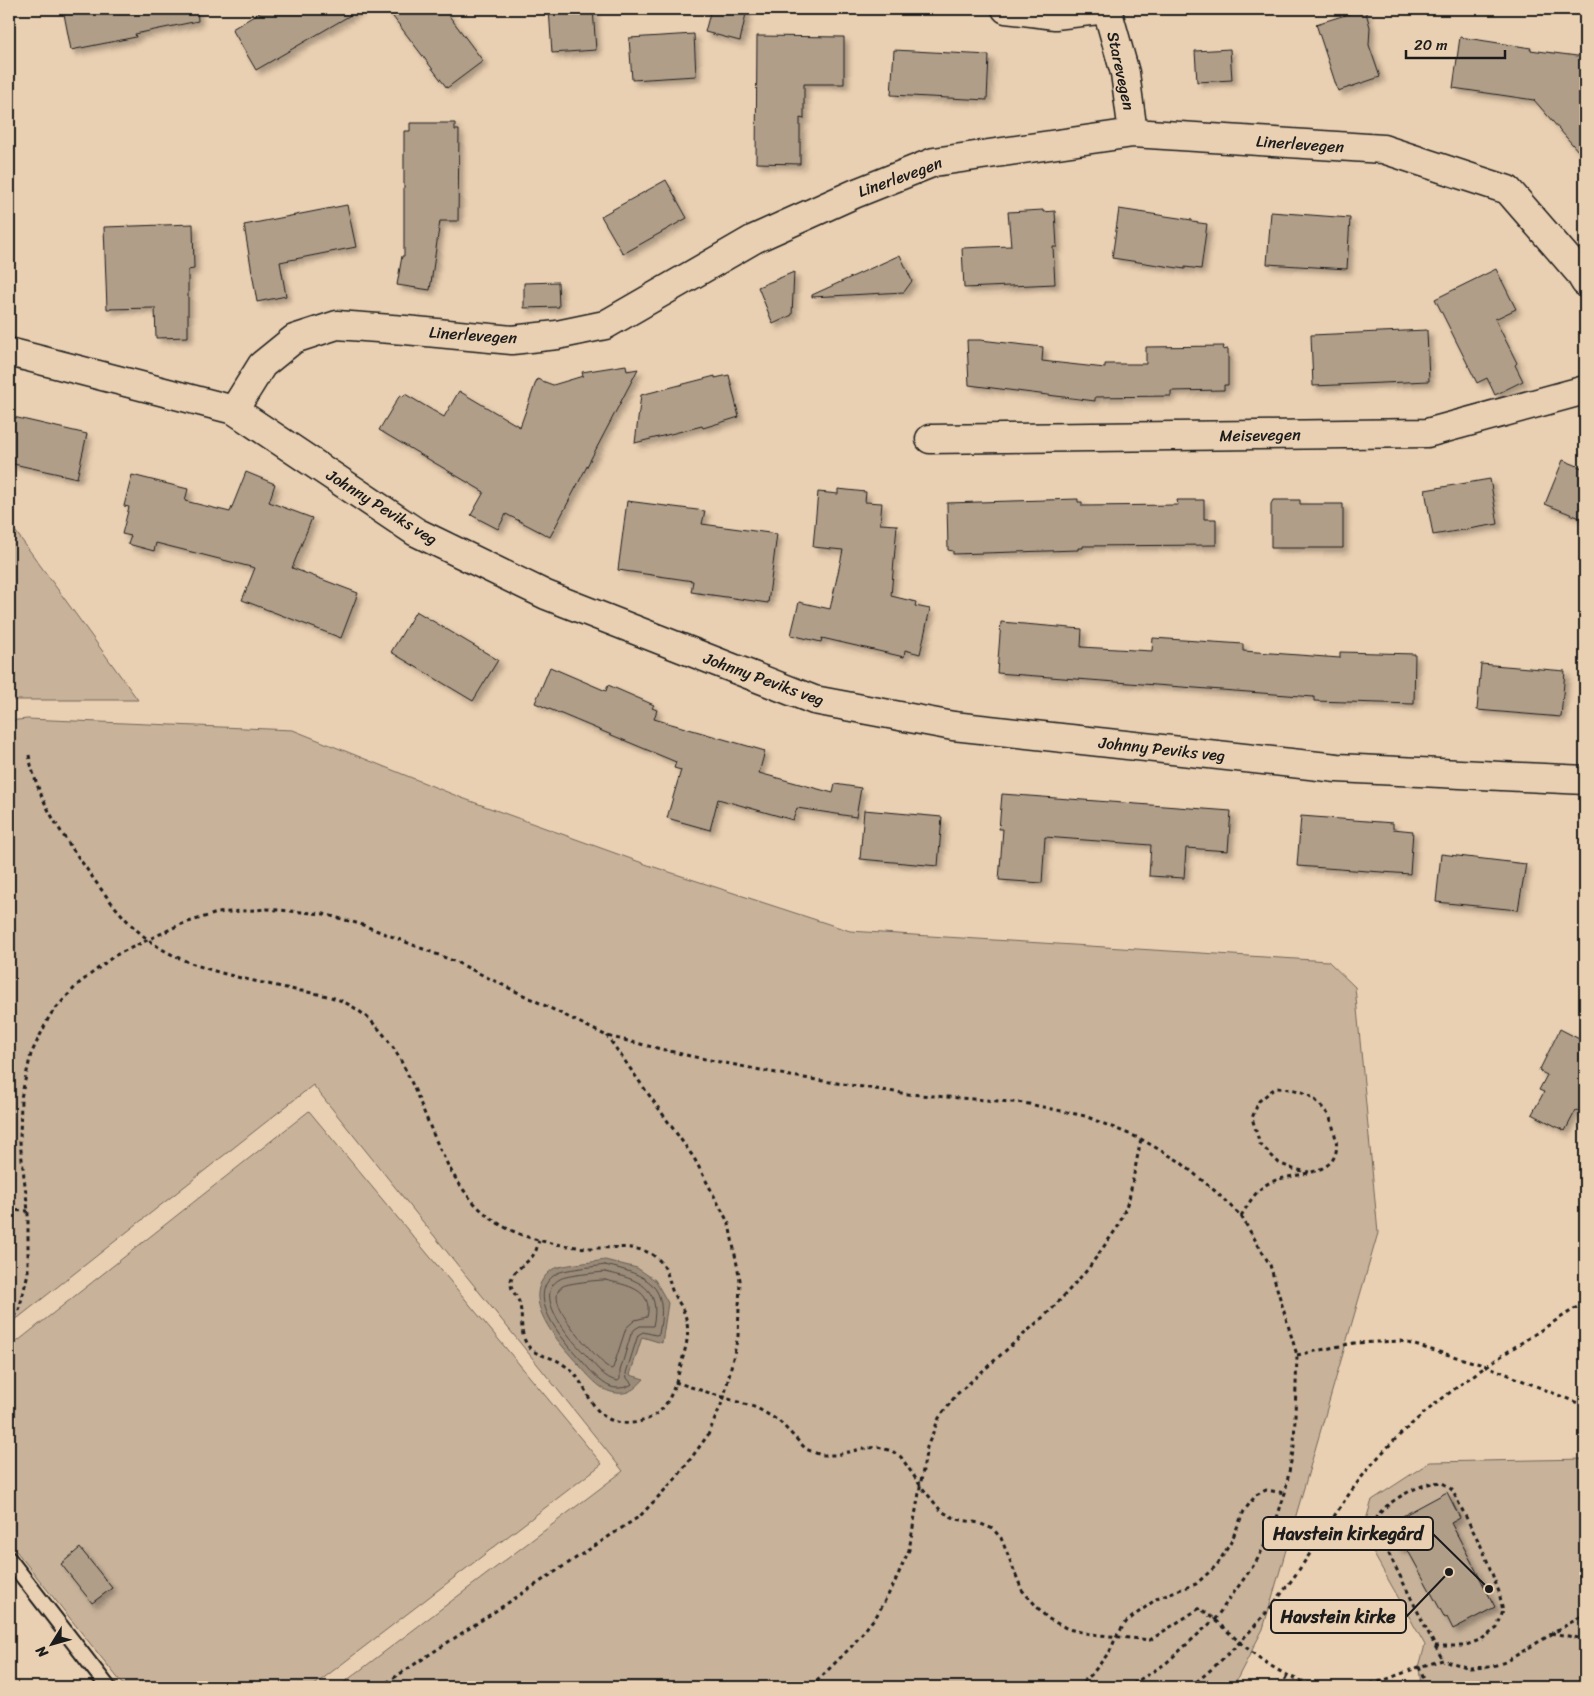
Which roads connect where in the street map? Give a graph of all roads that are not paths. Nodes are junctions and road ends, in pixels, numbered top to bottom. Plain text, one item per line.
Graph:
1 (1006, 9) edge
2 (1107, 9) edge
3 (1133, 133) junction
4 (1585, 282) edge
5 (9, 352) edge
6 (1585, 390) edge
7 (234, 410) junction
8 (930, 439) dead end
9 (1585, 780) edge
10 (9, 1559) edge
11 (108, 1687) edge

1 - 2 street
2 - 3 street, Starevegen
3 - 4 street, Linerlevegen
3 - 7 street, Linerlevegen
5 - 7 street, Johnny Peviks veg
6 - 8 street, Meisevegen
7 - 9 street, Johnny Peviks veg
10 - 11 lane

